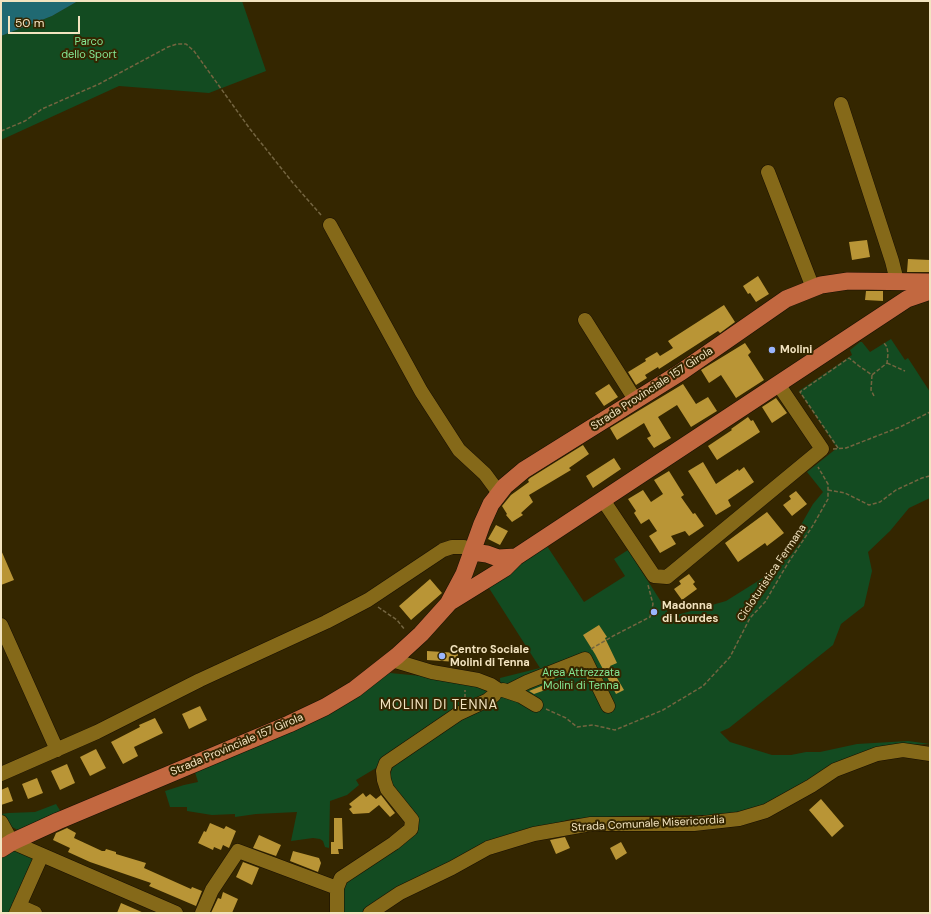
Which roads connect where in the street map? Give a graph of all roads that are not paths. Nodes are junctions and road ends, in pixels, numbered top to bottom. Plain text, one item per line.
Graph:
1 (841, 104) dead end
2 (768, 172) dead end
3 (330, 225) road end
4 (902, 281) junction
5 (930, 282) edge
6 (813, 288) junction
7 (930, 291) edge
8 (907, 299) junction
9 (585, 320) dead end
10 (778, 384) junction
11 (636, 400) junction
12 (499, 493) junction
13 (603, 500) junction
14 (472, 552) junction
15 (516, 557) junction
16 (498, 572) junction
17 (448, 604) junction
18 (1, 625) edge
19 (392, 660) junction
20 (503, 690) junction
21 (536, 705) road end
22 (608, 706) dead end
23 (57, 750) junction
24 (930, 754) edge
25 (1, 774) edge
26 (1, 822) edge
27 (7, 845) edge
28 (42, 855) junction
29 (337, 888) junction
30 (18, 909) edge
31 (35, 913) edge
32 (176, 913) edge
33 (202, 913) edge
34 (337, 913) edge
35 (370, 913) edge

1 - 4 street
2 - 6 street
3 - 12 street
4 - 5 main road, Strada Provinciale 157 Girola
4 - 6 main road, Strada Provinciale 157 Girola
4 - 8 main road
6 - 11 main road, Strada Provinciale 157 Girola
7 - 8 main road, Strada Provinciale 157 Girola
8 - 10 main road, Strada Provinciale 157 Girola
9 - 11 street
10 - 13 main road, Strada Provinciale 157 Girola
10 - 13 street
11 - 12 main road, Strada Provinciale 157 Girola
12 - 14 main road, Strada Provinciale 157 Girola
13 - 15 main road, Strada Provinciale 157 Girola
14 - 15 main road
14 - 16 main road
14 - 17 main road, Strada Provinciale 157 Girola
14 - 23 street
15 - 16 main road, Strada Provinciale 157 Girola
16 - 17 main road, Strada Provinciale 157 Girola
17 - 19 main road, Strada Provinciale 157 Girola
18 - 23 street
19 - 20 street
19 - 27 main road, Strada Provinciale 157 Girola
20 - 21 street
20 - 22 street
20 - 29 street
23 - 25 street
24 - 35 street, Strada Comunale Misericordia
26 - 27 street
27 - 28 street
28 - 30 street
28 - 32 street
29 - 33 street
29 - 34 street
30 - 31 street

